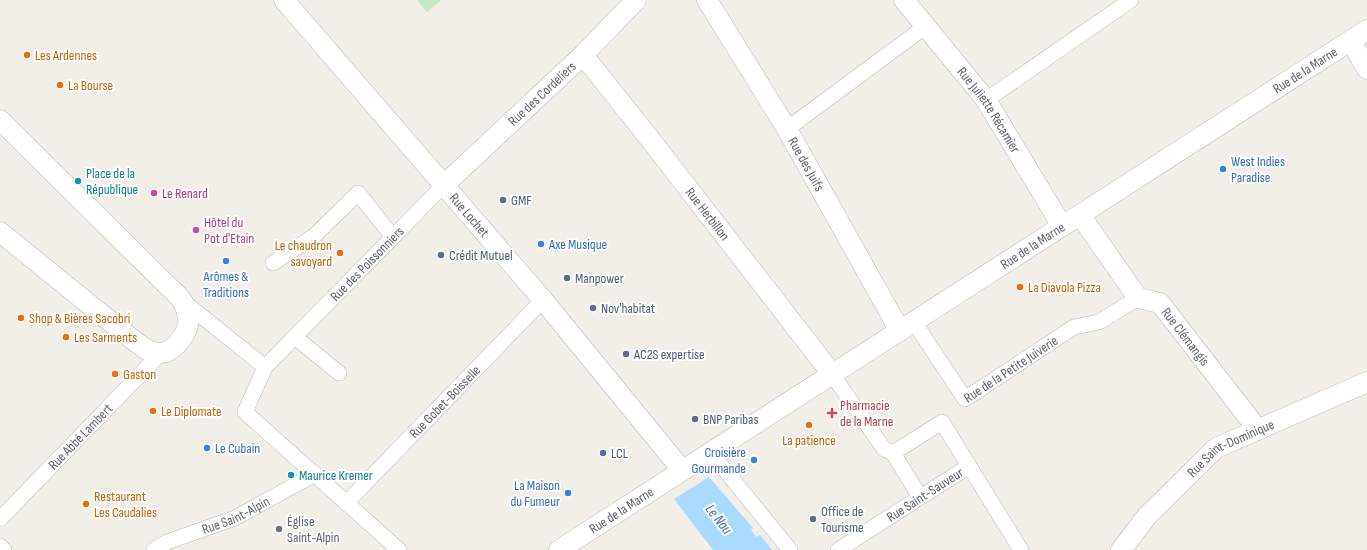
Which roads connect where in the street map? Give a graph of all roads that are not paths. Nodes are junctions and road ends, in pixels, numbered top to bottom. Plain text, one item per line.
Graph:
1 (284, 0) edge
2 (636, 0) edge
3 (707, 0) edge
4 (904, 0) edge
5 (1131, 0) edge
6 (926, 26) junction
7 (1359, 36) edge
8 (582, 55) junction
9 (1367, 69) edge
10 (986, 100) junction
11 (0, 120) edge
12 (787, 129) junction
13 (444, 185) junction
14 (1080, 215) junction
15 (1062, 226) junction
16 (0, 232) edge
17 (393, 237) junction
18 (273, 263) dead end
19 (1138, 298) junction
20 (543, 300) junction
21 (184, 302) junction
22 (907, 326) junction
23 (292, 339) junction
24 (160, 354) junction
25 (265, 367) junction
26 (339, 373) dead end
27 (832, 374) junction
28 (1367, 382) edge
29 (1258, 430) junction
30 (892, 453) junction
31 (705, 456) junction
32 (969, 466) junction
33 (682, 470) junction
34 (315, 474) junction
35 (920, 497) junction
36 (347, 502) junction
37 (0, 519) edge
38 (0, 546) edge
39 (4, 550) edge
40 (154, 550) edge
41 (399, 550) edge
42 (558, 550) edge
43 (790, 550) edge
44 (838, 550) edge
45 (1021, 550) edge
46 (1121, 550) edge

1 - 13 street, Rue Lochet
2 - 8 street, Rue des Cordeliers
3 - 12 street, Rue des Juifs
4 - 6 street, Rue Juliette Récamier
5 - 10 street
6 - 10 street, Rue Juliette Récamier
6 - 12 street
7 - 9 street
7 - 14 street, Rue de la Marne
8 - 13 street, Rue des Cordeliers
8 - 27 street, Rue Herbillon
10 - 15 street, Rue Juliette Récamier
11 - 21 street
12 - 22 street, Rue des Juifs
13 - 17 street, Rue des Poissonniers
13 - 20 street, Rue Lochet
14 - 15 street, Rue de la Marne
14 - 19 street
15 - 22 street, Rue de la Marne
16 - 24 street
17 - 18 street
17 - 23 street, Rue des Poissonniers
19 - 22 street, Rue de la Petite Juiverie
19 - 29 street, Rue Clémangis
20 - 33 street, Rue Lochet
20 - 36 street, Rue Gobet-Boisselle
21 - 24 street
21 - 25 street
22 - 27 street, Rue de la Marne
23 - 25 street
23 - 26 street
24 - 37 street, Rue Abbé Lambert
25 - 34 street
27 - 30 street
27 - 31 street, Rue de la Marne
28 - 29 street, Rue Saint-Dominique
29 - 46 street, Rue Saint-Dominique
30 - 32 street
30 - 35 street
31 - 33 street, Rue de la Marne
31 - 43 street
32 - 35 street, Rue Saint-Sauveur
32 - 45 street, Rue Saint-Sauveur
33 - 42 street, Rue de la Marne
34 - 36 street
34 - 40 street, Rue Saint-Alpin
35 - 44 street, Rue Saint-Sauveur
36 - 41 street
38 - 39 street

